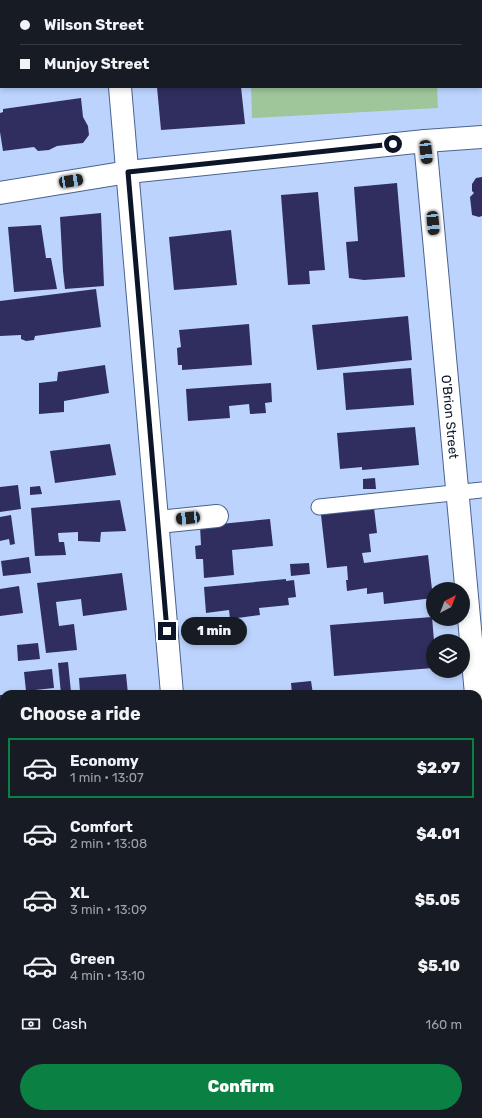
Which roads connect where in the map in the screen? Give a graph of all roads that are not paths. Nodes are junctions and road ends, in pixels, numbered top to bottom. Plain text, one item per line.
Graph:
1 (120, 88) edge
2 (482, 137) edge
3 (425, 141) junction
4 (128, 172) junction
5 (0, 193) edge
6 (482, 490) edge
7 (458, 493) junction
8 (319, 508) dead end
9 (218, 516) dead end
10 (158, 522) junction
11 (172, 690) edge
12 (476, 690) edge

1 - 4 street
2 - 3 street
3 - 4 street
3 - 7 street, O'Brion Street
4 - 5 street
4 - 10 street
6 - 7 lane
7 - 8 lane
7 - 12 street, O'Brion Street
9 - 10 street
10 - 11 street

